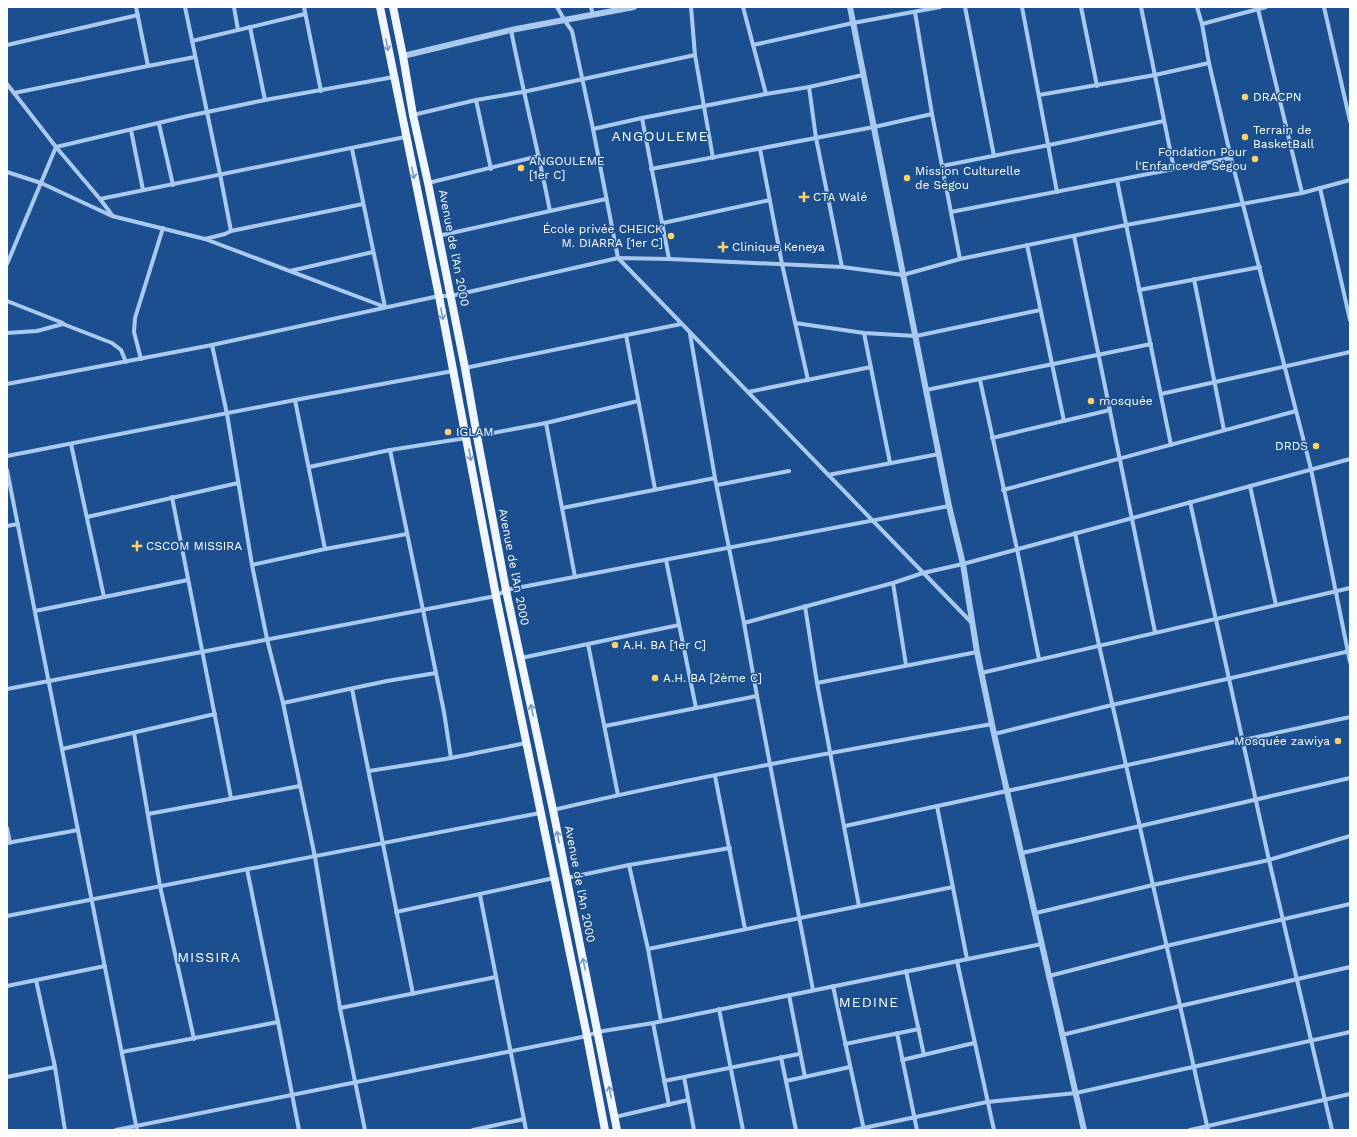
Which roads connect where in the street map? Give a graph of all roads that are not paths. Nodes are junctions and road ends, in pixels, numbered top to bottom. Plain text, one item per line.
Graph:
1 (136, 7) edge
2 (184, 7) edge
3 (234, 7) edge
4 (304, 7) edge
5 (380, 7) edge
6 (392, 7) edge
7 (557, 7) edge
8 (591, 7) edge
9 (634, 7) edge
10 (691, 7) edge
11 (743, 7) edge
12 (850, 7) edge
13 (940, 7) edge
14 (965, 7) edge
15 (1022, 7) edge
16 (1081, 7) edge
17 (1141, 7) edge
18 (1197, 7) edge
19 (1266, 7) edge
20 (1324, 7) edge
21 (1258, 9) junction
22 (915, 12) junction
23 (305, 14) junction
24 (138, 15) junction
25 (593, 15) junction
26 (564, 21) junction
27 (853, 23) junction
28 (1202, 24) junction
29 (250, 27) junction
30 (238, 30) junction
31 (511, 30) junction
32 (192, 41) junction
33 (7, 45) edge
34 (753, 45) junction
35 (695, 55) junction
36 (403, 56) junction
37 (195, 58) junction
38 (1209, 64) junction
39 (148, 66) junction
40 (864, 75) junction
41 (1155, 75) junction
42 (394, 77) junction
43 (583, 79) junction
44 (7, 84) edge
45 (1097, 86) junction
46 (809, 87) junction
47 (321, 91) junction
48 (523, 92) junction
49 (14, 93) junction
50 (766, 94) junction
51 (1039, 95) junction
52 (265, 100) junction
53 (476, 100) junction
54 (705, 106) junction
55 (207, 112) junction
56 (932, 114) junction
57 (413, 115) junction
58 (642, 118) junction
59 (1164, 121) junction
60 (1350, 121) edge
61 (158, 124) junction
62 (593, 128) junction
63 (874, 128) junction
64 (131, 130) junction
65 (405, 137) junction
66 (816, 138) junction
67 (1049, 146) junction
68 (56, 147) junction
69 (352, 149) junction
70 (760, 149) junction
71 (539, 156) junction
72 (994, 156) junction
73 (713, 158) junction
74 (1231, 158) junction
75 (942, 166) junction
76 (491, 169) junction
77 (651, 169) junction
78 (1174, 169) junction
79 (7, 172) edge
80 (220, 174) junction
81 (1118, 180) junction
82 (1350, 180) edge
83 (428, 182) junction
84 (41, 183) junction
85 (173, 185) junction
86 (1320, 188) junction
87 (143, 190) junction
88 (1057, 192) junction
89 (1302, 193) junction
90 (100, 199) junction
91 (606, 199) junction
92 (770, 200) junction
93 (363, 204) junction
94 (1244, 205) junction
95 (550, 210) junction
96 (951, 212) junction
97 (112, 216) junction
98 (663, 223) junction
99 (1126, 225) junction
100 (163, 228) junction
101 (231, 231) junction
102 (438, 236) junction
103 (1074, 236) junction
104 (205, 239) junction
105 (1027, 246) junction
106 (373, 252) junction
107 (618, 258) junction
108 (669, 258) junction
109 (960, 259) junction
110 (7, 264) edge
111 (782, 264) junction
112 (842, 267) junction
113 (1260, 267) junction
114 (289, 271) junction
115 (903, 275) junction
116 (1194, 279) junction
117 (1140, 290) junction
118 (439, 296) junction
119 (451, 296) junction
120 (7, 301) edge
121 (385, 307) junction
122 (1040, 310) junction
123 (1350, 320) edge
124 (795, 323) junction
125 (63, 324) junction
126 (681, 324) junction
127 (7, 333) edge
128 (690, 333) junction
129 (864, 333) junction
130 (626, 335) junction
131 (916, 336) junction
132 (1151, 344) junction
133 (212, 345) junction
134 (1350, 352) edge
135 (1098, 355) junction
136 (141, 359) junction
137 (126, 362) junction
138 (1052, 364) junction
139 (1285, 366) junction
140 (871, 367) junction
141 (465, 368) junction
142 (453, 371) junction
143 (808, 380) junction
144 (980, 380) junction
145 (1214, 382) junction
146 (7, 384) edge
147 (926, 390) junction
148 (748, 392) junction
149 (1161, 394) junction
150 (295, 400) junction
151 (638, 401) junction
152 (1110, 410) junction
153 (1296, 411) junction
154 (227, 414) junction
155 (1064, 421) junction
156 (546, 423) junction
157 (1224, 430) junction
158 (477, 436) junction
159 (466, 438) junction
160 (992, 438) junction
161 (71, 444) junction
162 (1171, 445) junction
163 (390, 450) junction
164 (939, 454) junction
165 (7, 456) edge
166 (1119, 459) junction
167 (1350, 459) edge
168 (890, 463) junction
169 (308, 467) junction
170 (1311, 469) junction
171 (7, 470) edge
172 (789, 471) dead end
173 (828, 475) junction
174 (715, 478) junction
175 (238, 482) junction
176 (717, 485) junction
177 (1250, 486) junction
178 (655, 489) junction
179 (1003, 490) junction
180 (172, 497) junction
181 (1190, 502) junction
182 (949, 506) junction
183 (562, 508) junction
184 (87, 516) junction
185 (1133, 517) junction
186 (873, 521) junction
187 (18, 524) junction
188 (7, 526) edge
189 (1075, 533) junction
190 (407, 534) junction
191 (729, 548) junction
192 (325, 549) junction
193 (1017, 549) junction
194 (666, 560) junction
195 (963, 564) junction
196 (252, 565) junction
197 (923, 573) junction
198 (576, 577) junction
199 (188, 580) junction
200 (893, 582) junction
201 (1350, 588) edge
202 (506, 590) junction
203 (1335, 591) junction
204 (496, 596) junction
205 (104, 597) junction
206 (1276, 605) junction
207 (805, 606) junction
208 (423, 610) junction
209 (35, 611) junction
210 (1215, 619) junction
211 (971, 622) junction
212 (744, 623) junction
213 (679, 625) junction
214 (1155, 632) junction
215 (267, 639) junction
216 (588, 644) junction
217 (1099, 645) junction
218 (1349, 651) edge
219 (202, 652) junction
220 (977, 652) junction
221 (521, 658) junction
222 (1039, 659) junction
223 (1350, 662) edge
224 (906, 665) junction
225 (436, 673) junction
226 (981, 673) junction
227 (1229, 679) junction
228 (49, 681) junction
229 (817, 683) junction
230 (7, 689) edge
231 (352, 689) junction
232 (757, 696) junction
233 (284, 703) junction
234 (1112, 705) junction
235 (696, 708) junction
236 (214, 714) junction
237 (1350, 717) edge
238 (992, 724) junction
239 (605, 726) junction
240 (134, 733) junction
241 (994, 734) junction
242 (1243, 740) junction
243 (526, 743) junction
244 (62, 749) junction
245 (830, 753) junction
246 (452, 758) junction
247 (770, 765) junction
248 (1126, 766) junction
249 (369, 771) junction
250 (715, 776) junction
251 (1350, 778) edge
252 (300, 786) junction
253 (1008, 792) junction
254 (618, 795) junction
255 (231, 798) junction
256 (1256, 799) junction
257 (937, 806) junction
258 (553, 810) junction
259 (540, 813) junction
260 (148, 814) junction
261 (845, 826) junction
262 (1139, 826) junction
263 (7, 828) edge
264 (78, 830) junction
265 (1350, 836) edge
266 (8, 843) edge
267 (383, 843) junction
268 (730, 848) junction
269 (1022, 853) junction
270 (315, 857) junction
271 (1269, 860) junction
272 (629, 865) junction
273 (247, 869) junction
274 (554, 878) junction
275 (566, 878) junction
276 (1152, 885) junction
277 (160, 886) junction
278 (953, 887) junction
279 (480, 895) junction
280 (92, 899) junction
281 (1350, 904) edge
282 (859, 906) junction
283 (396, 912) junction
284 (1036, 913) junction
285 (7, 916) edge
286 (799, 918) junction
287 (1284, 919) junction
288 (745, 929) junction
289 (1042, 944) junction
290 (1166, 946) junction
291 (648, 949) junction
292 (967, 959) junction
293 (956, 961) junction
294 (105, 966) junction
295 (1350, 967) edge
296 (906, 971) junction
297 (1049, 976) junction
298 (496, 977) junction
299 (1298, 979) junction
300 (36, 980) junction
301 (7, 986) edge
302 (833, 986) junction
303 (813, 990) junction
304 (412, 994) junction
305 (789, 995) junction
306 (1180, 1006) junction
307 (340, 1008) junction
308 (719, 1009) junction
309 (661, 1021) junction
310 (278, 1022) junction
311 (654, 1022) junction
312 (919, 1029) junction
313 (598, 1032) junction
314 (1350, 1032) edge
315 (897, 1033) junction
316 (1062, 1035) junction
317 (587, 1036) junction
318 (194, 1039) junction
319 (1312, 1041) junction
320 (974, 1043) junction
321 (845, 1044) junction
322 (511, 1051) junction
323 (122, 1052) junction
324 (799, 1054) junction
325 (924, 1055) junction
326 (781, 1057) junction
327 (902, 1060) junction
328 (1193, 1066) junction
329 (55, 1067) junction
330 (850, 1067) junction
331 (730, 1068) junction
332 (7, 1076) edge
333 (684, 1077) junction
334 (805, 1077) junction
335 (664, 1081) junction
336 (786, 1081) junction
337 (355, 1082) junction
338 (1076, 1093) junction
339 (1350, 1094) edge
340 (293, 1095) junction
341 (688, 1100) junction
342 (1326, 1100) junction
343 (988, 1102) junction
344 (669, 1104) junction
345 (615, 1117) junction
346 (915, 1117) junction
347 (524, 1119) junction
348 (137, 1128) edge
349 (1207, 1128) edge
350 (864, 1129) edge
351 (64, 1130) edge
352 (116, 1130) edge
353 (299, 1130) edge
354 (365, 1130) edge
355 (473, 1130) edge
356 (526, 1130) edge
357 (605, 1130) edge
358 (618, 1130) edge
359 (694, 1130) edge
360 (743, 1130) edge
361 (796, 1130) edge
362 (854, 1130) edge
363 (917, 1130) edge
364 (994, 1130) edge
365 (1084, 1130) edge
366 (1190, 1130) edge
367 (1332, 1130) edge

1 - 24 street
2 - 32 street
3 - 30 street
4 - 23 street
5 -> 42 main road, Avenue de l'An 2000
6 - 36 main road, Avenue de l'An 2000
7 - 26 street
8 - 25 street
9 - 25 street
10 - 35 street
11 - 34 street
12 - 27 street
13 - 22 street
14 - 72 street
15 - 51 street
16 - 45 street
17 - 41 street
18 - 28 street
19 - 21 street
20 - 60 street
21 - 28 street
21 - 89 street
22 - 27 street
22 - 56 street
23 - 29 street
23 - 47 street
24 - 33 street
24 - 39 street
25 - 26 street
26 - 31 street
26 - 43 street
27 - 34 street
27 - 40 street
28 - 38 street
29 - 30 street
29 - 52 street
30 - 32 street
31 - 36 street
31 - 48 street
32 - 37 street
34 - 50 street
35 - 43 street
35 - 54 street
36 - 57 main road, Avenue de l'An 2000
37 - 39 street
37 - 55 street
38 - 41 street
38 - 74 street
39 - 49 street
40 - 46 street
40 - 63 street
41 - 45 street
41 - 59 street
42 - 47 street
42 - 65 main road, Avenue de l'An 2000
43 - 48 street
43 - 62 street
44 - 49 street
45 - 51 street
46 - 50 street
46 - 66 street
47 - 52 street
48 - 53 street
48 - 71 street
49 - 68 street
50 - 54 street
51 - 67 street
52 - 55 street
53 - 57 street
53 - 76 street
54 - 58 street
54 - 73 street
55 - 61 street
55 - 80 street
56 - 63 street
56 - 75 street
57 - 83 main road, Avenue de l'An 2000
58 - 62 street
58 - 77 street
59 - 67 street
59 - 78 street
61 - 64 street
61 - 85 street
62 - 91 street
63 - 66 street
63 - 115 street
64 - 68 street
64 - 87 street
65 - 69 street
65 -> 118 main road, Avenue de l'An 2000
66 - 70 street
66 - 112 street
67 - 72 street
67 - 88 street
68 - 84 street
68 - 90 street
69 - 80 street
69 - 93 street
70 - 73 street
70 - 92 street
71 - 76 street
71 - 95 street
72 - 75 street
73 - 77 street
74 - 78 street
74 - 94 street
75 - 96 street
76 - 83 street
77 - 98 street
78 - 81 street
79 - 84 street
80 - 85 street
80 - 101 street
81 - 88 street
81 - 99 street
82 - 86 street
83 - 102 main road, Avenue de l'An 2000
84 - 97 street
84 - 110 street
85 - 87 street
86 - 89 street
86 - 123 street
87 - 90 street
88 - 96 street
89 - 94 street
90 - 97 street
91 - 95 street
91 - 107 street
92 - 98 street
92 - 111 street
93 - 101 street
93 - 106 street
94 - 99 street
94 - 113 street
95 - 102 street
96 - 109 street
97 - 100 street
98 - 108 street
99 - 103 street
99 - 117 street
100 - 104 street
100 - 136 street
101 - 104 street
102 - 119 main road, Avenue de l'An 2000
103 - 105 street
103 - 135 street
104 - 114 street
105 - 109 street
105 - 122 street
106 - 114 street
106 - 121 street
107 - 108 street
107 - 119 street
107 - 126 street
108 - 111 street
109 - 115 street
111 - 112 street
111 - 124 street
112 - 115 street
113 - 116 street
113 - 139 street
114 - 121 street
115 - 131 street
116 - 117 street
116 - 145 street
117 - 132 street
118 - 119 street
118 - 121 street
118 -> 142 main road, Avenue de l'An 2000
119 - 141 main road, Avenue de l'An 2000
120 - 125 street
121 - 133 street
122 - 131 street
122 - 138 street
124 - 129 street
124 - 143 street
125 - 127 street
125 - 137 street
126 - 128 street
126 - 130 street
128 - 148 street
128 - 174 street
129 - 131 street
129 - 140 street
130 - 141 street
130 - 151 street
131 - 147 street
132 - 135 street
132 - 149 street
133 - 136 street
133 - 154 street
134 - 139 street
135 - 138 street
135 - 152 street
136 - 137 street
137 - 146 street
138 - 144 street
138 - 155 street
139 - 145 street
139 - 153 street
140 - 143 street
140 - 168 street
141 - 158 main road, Avenue de l'An 2000
142 - 150 street
142 - 159 main road, Avenue de l'An 2000
143 - 148 street
144 - 147 street
144 - 160 street
145 - 149 street
145 - 157 street
147 - 164 street
148 - 173 street
149 - 162 street
150 - 154 street
150 - 169 street
151 - 156 street
151 - 178 street
152 - 155 street
152 - 166 street
153 - 157 street
153 - 170 street
154 - 161 street
154 - 175 street
155 - 160 street
156 - 158 street
156 - 183 street
157 - 162 street
158 - 202 main road, Avenue de l'An 2000
159 - 163 street
159 -> 204 main road, Avenue de l'An 2000
160 - 179 street
161 - 165 street
161 - 184 street
162 - 166 street
163 - 169 street
163 - 190 street
164 - 168 street
164 - 182 street
166 - 179 street
166 - 185 street
167 - 170 street
168 - 173 street
169 - 192 street
170 - 177 street
170 - 203 street
171 - 187 street
172 - 176 street
173 - 186 street
174 - 176 street
174 - 178 street
175 - 180 street
175 - 196 street
176 - 191 street
177 - 181 street
177 - 206 street
178 - 183 street
179 - 193 street
180 - 184 street
180 - 199 street
181 - 185 street
181 - 210 street
182 - 186 street
182 - 195 street
183 - 198 street
184 - 205 street
185 - 189 street
185 - 214 street
186 - 191 street
186 - 197 street
187 - 188 street
187 - 209 street
189 - 193 street
189 - 217 street
190 - 192 street
190 - 208 street
191 - 194 street
191 - 212 street
192 - 196 street
193 - 195 street
193 - 222 street
194 - 198 street
194 - 213 street
195 - 197 street
195 - 211 street
196 - 215 street
197 - 200 street
197 - 211 street
198 - 202 street
199 - 205 street
199 - 219 street
200 - 207 street
200 - 224 street
201 - 203 street
202 - 204 street
202 - 221 main road, Avenue de l'An 2000
203 - 206 street
203 - 218 street
204 - 208 street
204 - 243 main road, Avenue de l'An 2000
205 - 209 street
206 - 210 street
207 - 212 street
207 - 229 street
208 - 215 street
208 - 225 street
209 - 228 street
210 - 214 street
210 - 227 street
211 - 220 street
212 - 232 street
213 - 216 street
213 - 235 street
214 - 217 street
215 - 219 street
215 - 233 street
216 - 221 street
216 - 239 street
217 - 222 street
217 - 234 street
218 - 223 street
218 - 227 street
219 - 228 street
219 - 236 street
220 - 224 street
220 - 226 street
258 -> 221 main road, Avenue de l'An 2000
222 - 226 street
224 - 229 street
225 - 231 street
225 - 246 street
226 - 238 street
227 - 234 street
227 - 242 street
228 - 230 street
228 - 244 street
229 - 245 street
231 - 233 street
231 - 249 street
232 - 235 street
232 - 247 street
233 - 252 street
234 - 241 street
234 - 248 street
235 - 239 street
236 - 240 street
236 - 255 street
237 - 242 street
238 - 241 street
238 - 245 street
239 - 254 street
240 - 244 street
240 - 260 street
241 - 253 street
242 - 248 street
242 - 256 street
243 - 246 street
243 - 259 main road, Avenue de l'An 2000
244 - 264 street
245 - 247 street
245 - 261 street
246 - 249 street
247 - 250 street
247 - 286 street
248 - 253 street
248 - 262 street
249 - 267 street
250 - 254 street
250 - 268 street
251 - 256 street
252 - 255 street
252 - 270 street
253 - 257 street
253 - 269 street
254 - 258 street
255 - 260 street
256 - 262 street
256 - 271 street
257 - 261 street
257 - 278 street
275 -> 258 main road, Avenue de l'An 2000
259 - 267 street
259 - 274 main road, Avenue de l'An 2000
260 - 277 street
261 - 282 street
262 - 269 street
262 - 276 street
263 - 266 street
264 - 266 street
264 - 280 street
265 - 271 street
267 - 270 street
267 - 283 street
268 - 272 street
268 - 288 street
269 - 284 street
270 - 273 street
270 - 307 street
271 - 276 street
271 - 287 street
272 - 275 street
272 - 291 street
273 - 277 street
273 - 310 street
274 - 279 street
274 - 317 main road, Avenue de l'An 2000
313 -> 275 main road, Avenue de l'An 2000
276 - 284 street
276 - 290 street
277 - 280 street
277 - 318 street
278 - 282 street
278 - 292 street
279 - 283 street
279 - 298 street
280 - 285 street
280 - 294 street
281 - 287 street
282 - 286 street
283 - 304 street
284 - 289 street
286 - 288 street
286 - 303 street
287 - 290 street
287 - 299 street
288 - 291 street
289 - 292 street
289 - 297 street
290 - 297 street
290 - 306 street
291 - 309 street
292 - 293 street
293 - 296 street
293 - 320 street
294 - 300 street
294 - 323 street
295 - 299 street
296 - 302 street
296 - 312 street
297 - 316 street
298 - 304 street
298 - 322 street
299 - 306 street
299 - 319 street
300 - 301 street
300 - 329 street
302 - 303 street
302 - 321 street
303 - 305 street
304 - 307 street
305 - 308 street
305 - 324 street
306 - 316 street
306 - 328 street
307 - 337 street
308 - 309 street
308 - 331 street
309 - 311 street
310 - 318 street
310 - 340 street
311 - 313 street
311 - 335 street
312 - 315 street
312 - 325 street
313 - 317 street
345 -> 313 main road, Avenue de l'An 2000
314 - 319 street
315 - 321 street
315 - 327 street
316 - 338 street
317 - 322 street
317 - 357 main road, Avenue de l'An 2000
318 - 323 street
319 - 328 street
319 - 342 street
320 - 325 street
320 - 343 street
321 - 330 street
322 - 337 street
322 - 347 street
323 - 348 street
324 - 326 street
324 - 334 street
325 - 327 street
326 - 331 street
326 - 336 street
327 - 346 street
328 - 338 street
328 - 349 street
329 - 332 street
329 - 351 street
330 - 334 street
330 - 350 street
331 - 333 street
331 - 360 street
333 - 335 street
333 - 341 street
334 - 336 street
335 - 344 street
336 - 361 street
337 - 340 street
337 - 354 street
338 - 343 street
338 - 365 street
339 - 342 street
340 - 348 street
340 - 353 street
341 - 344 street
341 - 359 street
342 - 349 street
342 - 367 street
343 - 346 street
343 - 364 street
344 - 345 street
345 - 358 main road, Avenue de l'An 2000
346 - 350 street
346 - 363 street
347 - 355 street
347 - 356 street
348 - 352 street
349 - 366 street
350 - 362 street

